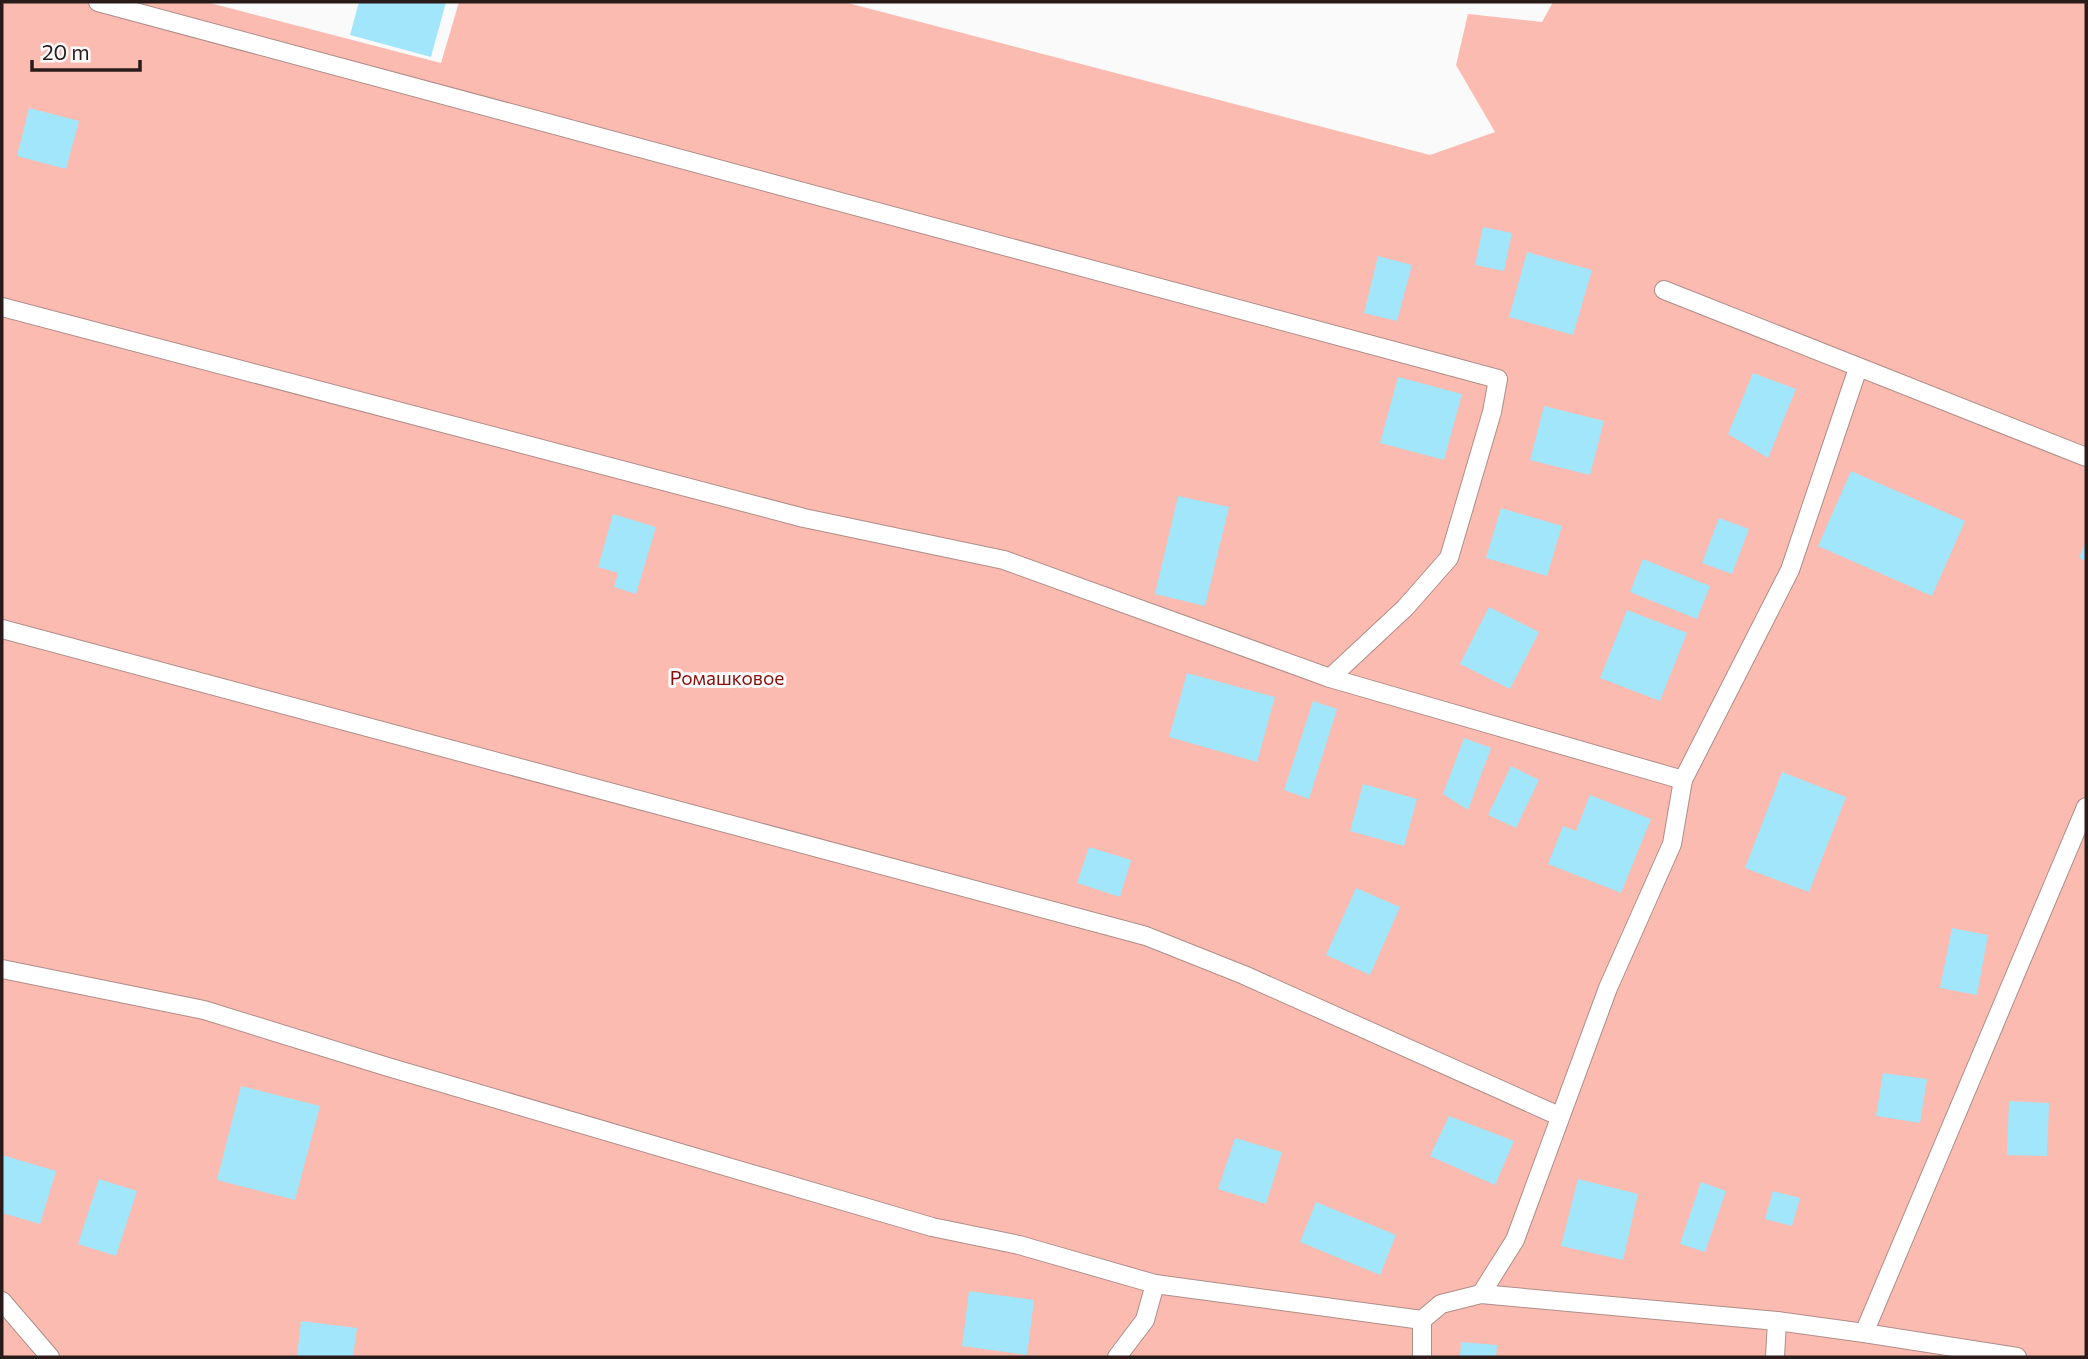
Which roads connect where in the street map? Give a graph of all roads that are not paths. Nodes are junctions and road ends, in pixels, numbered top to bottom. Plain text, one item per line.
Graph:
1 (98, 2) edge
2 (1664, 290) dead end
3 (2, 307) edge
4 (1858, 368) junction
5 (2086, 457) edge
6 (2, 629) edge
7 (1331, 678) junction
8 (1683, 780) junction
9 (2086, 807) edge
10 (2, 969) edge
11 (1559, 1116) junction
12 (1155, 1284) junction
13 (1481, 1294) junction
14 (2, 1301) edge
15 (1422, 1320) junction
16 (1777, 1321) junction
17 (1864, 1333) junction
18 (50, 1357) edge
19 (1117, 1357) edge
20 (1422, 1357) edge
21 (1775, 1357) edge
22 (2017, 1357) edge

1 - 7 lane
2 - 4 lane
3 - 7 lane
4 - 5 lane
4 - 8 lane
6 - 11 lane
7 - 8 lane
8 - 11 lane
9 - 17 lane
10 - 12 lane
11 - 13 lane
12 - 15 lane
12 - 19 lane
13 - 15 lane
13 - 16 lane
14 - 18 lane
15 - 20 lane
16 - 17 lane
16 - 21 lane
17 - 22 lane

